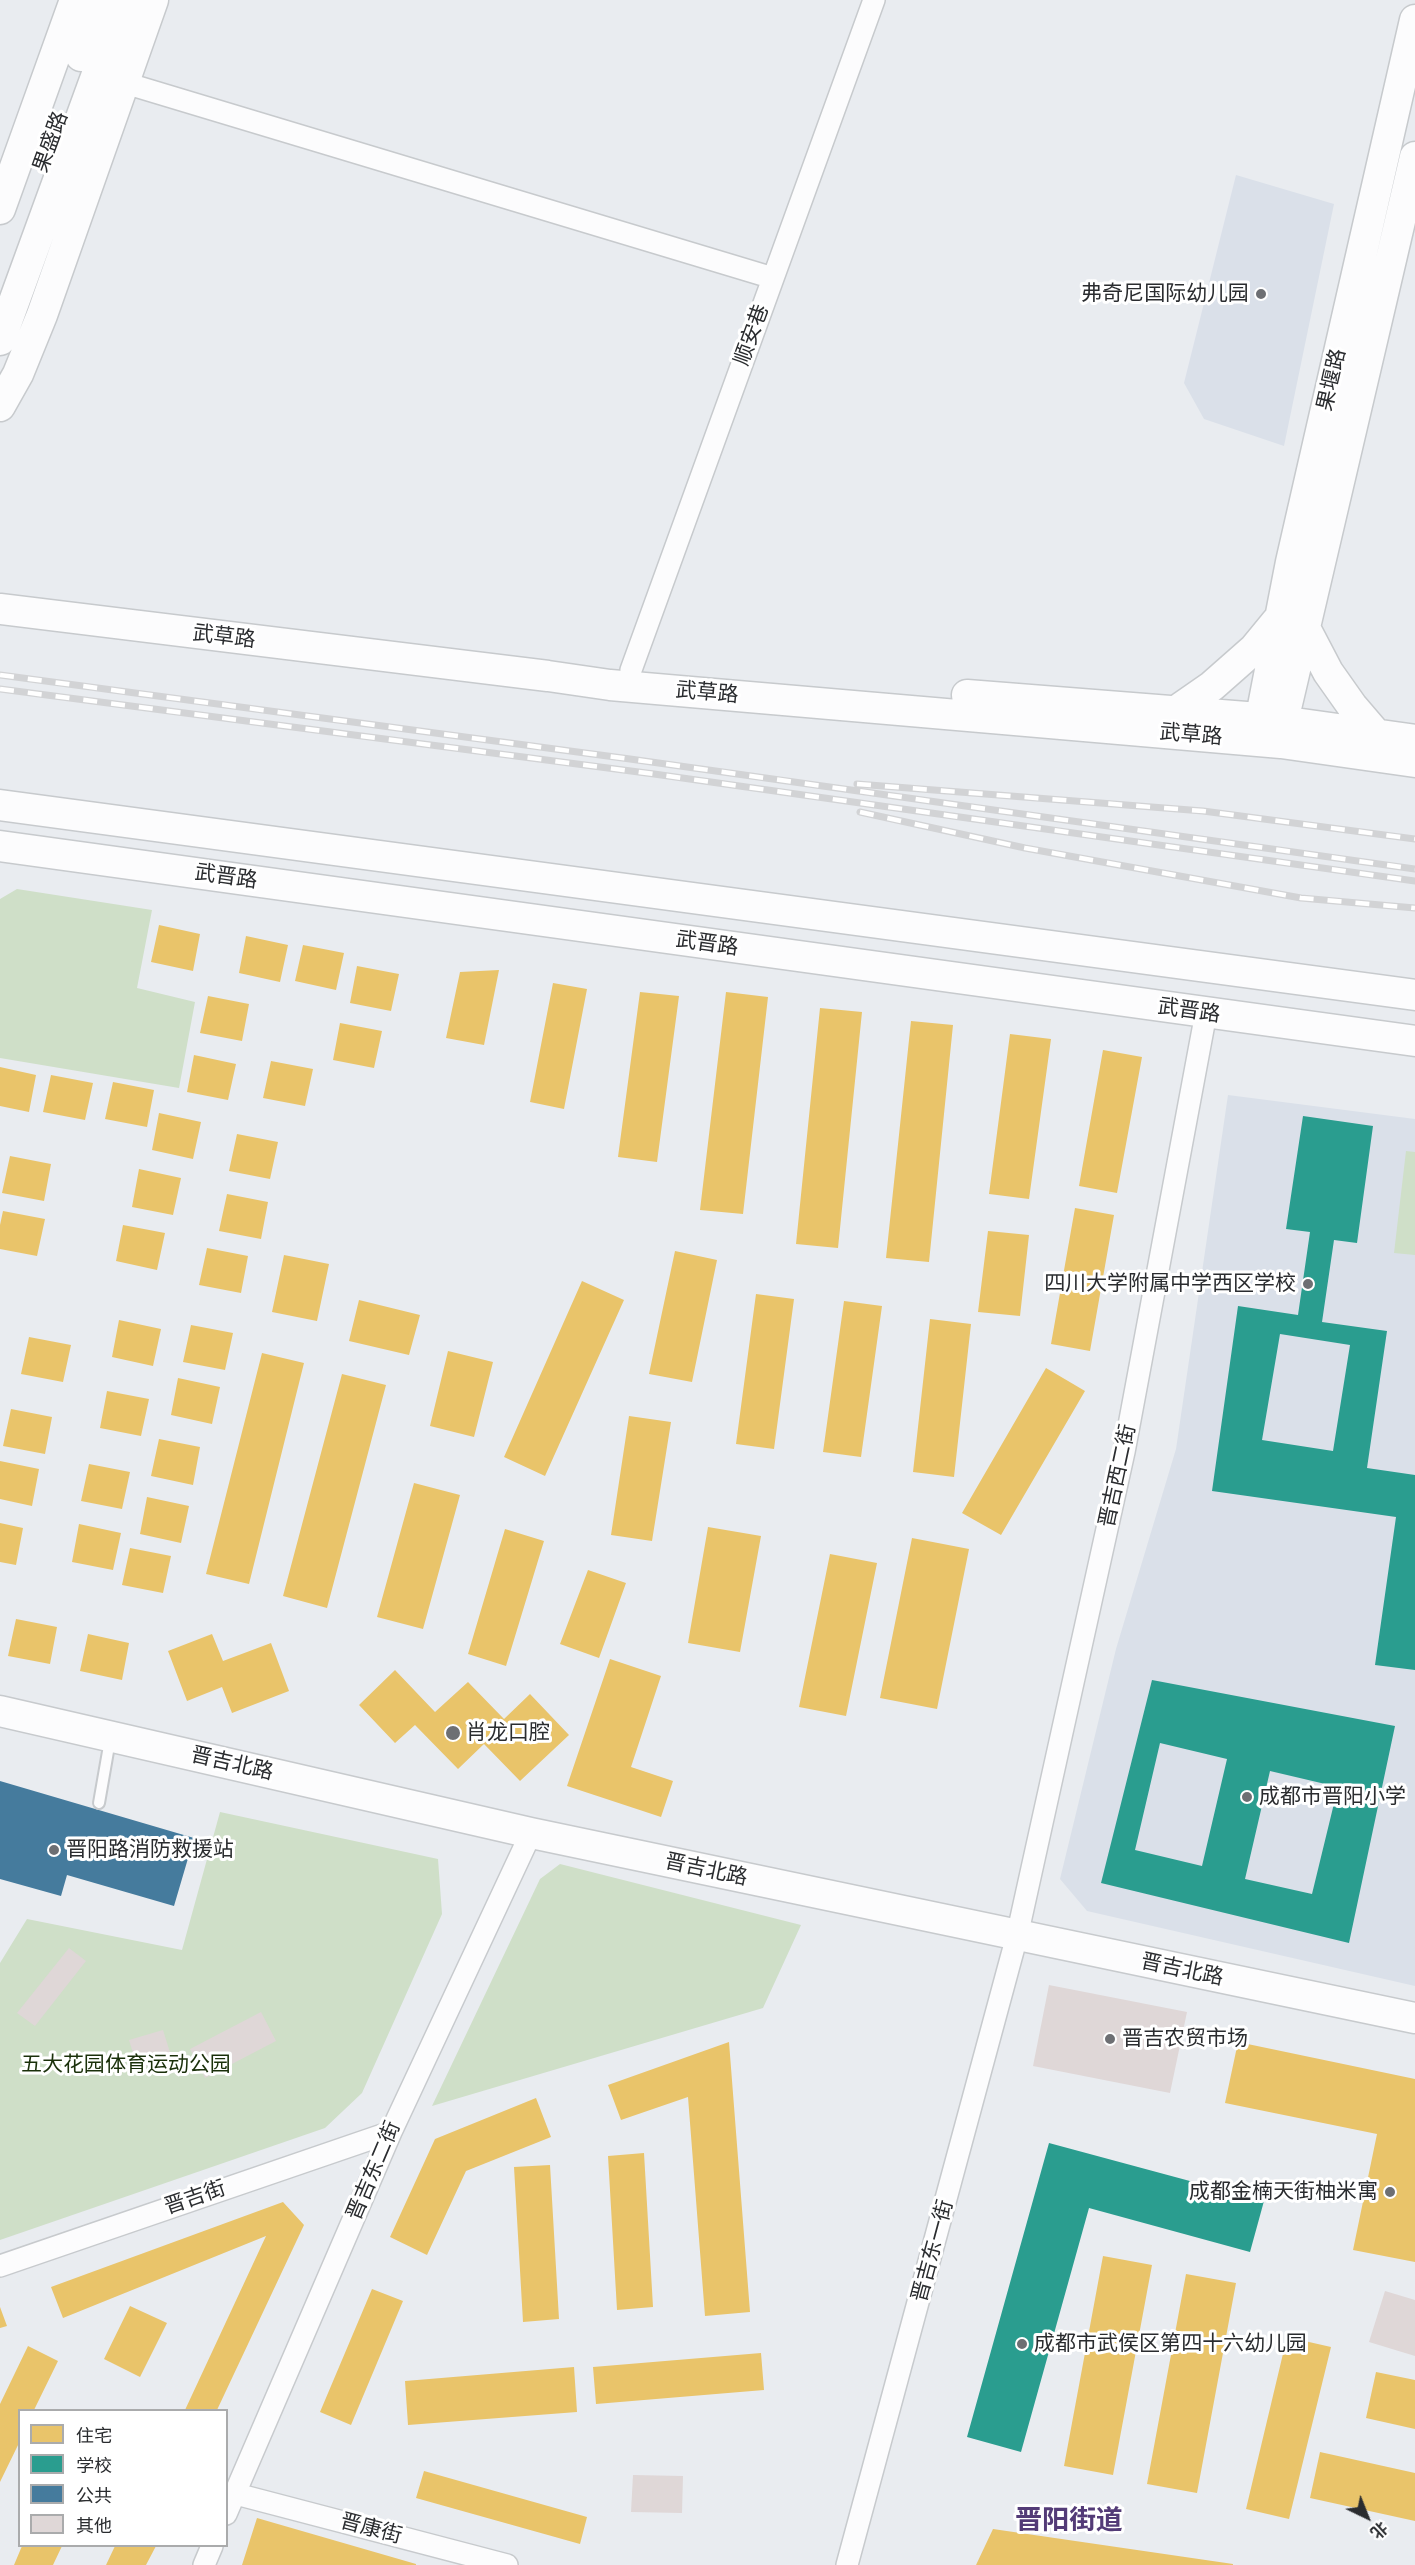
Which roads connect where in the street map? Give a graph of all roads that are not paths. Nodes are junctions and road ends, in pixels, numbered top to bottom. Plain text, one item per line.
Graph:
1 (75, 0) edge
2 (102, 0) edge
3 (124, 0) edge
4 (153, 0) edge
5 (874, 0) edge
6 (1415, 20) edge
7 (124, 83) junction
8 (1415, 157) edge
9 (0, 209) edge
10 (773, 278) junction
11 (0, 284) edge
12 (0, 340) edge
13 (0, 406) edge
14 (0, 594) edge
15 (0, 609) edge
16 (1292, 624) junction
17 (631, 670) junction
18 (1176, 711) junction
19 (1270, 731) junction
20 (1376, 734) junction
21 (1415, 740) edge
22 (1415, 762) edge
23 (0, 805) edge
24 (0, 846) edge
25 (1415, 995) edge
26 (1206, 1013) junction
27 (1415, 1041) edge
28 (0, 1711) edge
29 (110, 1736) junction
30 (99, 1803) dead end
31 (531, 1833) junction
32 (1017, 1936) junction
33 (1415, 2018) edge
34 (390, 2132) junction
35 (0, 2266) edge
36 (236, 2494) junction
37 (228, 2510) edge
38 (212, 2547) edge
39 (204, 2565) edge
40 (507, 2565) edge
41 (847, 2565) edge

1 - 9 street
2 - 11 street, 果盛路
3 - 12 street
4 - 7 street
5 - 10 street, 顺安巷
6 - 16 street, 果堰路
7 - 10 street
7 - 13 street
8 - 16 street, 果堰路
10 - 17 street, 顺安巷
14 - 17 street, 武草路
15 - 19 street, 武草路
16 - 18 street
16 - 19 street, 果堰路
16 - 20 street
17 - 18 street, 武草路
18 - 19 street, 武草路
19 - 20 street, 武草路
19 - 22 street, 武草路
20 - 21 street, 武草路
23 - 25 street, 武晋路
24 - 26 street, 武晋路
26 - 27 street, 武晋路
26 - 32 street, 晋吉西二街
28 - 29 street, 晋吉北路
29 - 30 lane
29 - 31 street, 晋吉北路
31 - 32 street, 晋吉北路
31 - 34 street, 晋吉东二街
32 - 33 street, 晋吉北路
32 - 41 street, 晋吉东一街
34 - 35 street, 晋吉街
34 - 36 street, 晋吉东二街
36 - 37 street, 晋吉东二街
36 - 40 street, 晋康街
38 - 39 street

